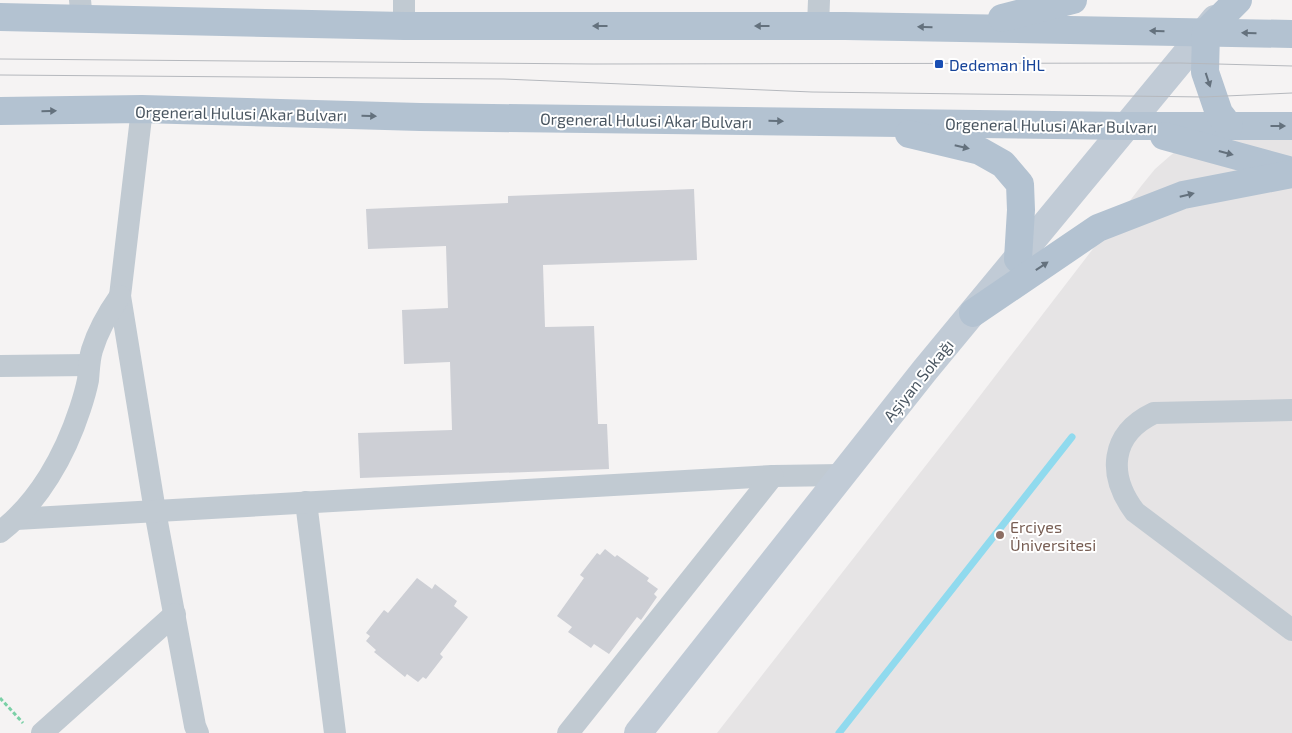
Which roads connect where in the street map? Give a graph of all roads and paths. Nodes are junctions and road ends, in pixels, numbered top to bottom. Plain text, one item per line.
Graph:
1 (1073, 0) edge
2 (1229, 0) edge
3 (1238, 0) edge
4 (80, 10) edge
5 (404, 13) edge
6 (818, 13) edge
7 (0, 17) edge
8 (959, 27) junction
9 (1206, 32) junction
10 (1292, 34) edge
11 (142, 109) junction
12 (0, 111) edge
13 (863, 122) junction
14 (1128, 126) junction
15 (1229, 126) junction
16 (1292, 126) edge
17 (1292, 172) edge
18 (1018, 259) junction
19 (120, 296) junction
20 (973, 313) junction
21 (89, 365) junction
22 (0, 366) edge
23 (1292, 410) edge
24 (842, 475) junction
25 (773, 476) junction
26 (306, 502) junction
27 (155, 511) junction
28 (8, 526) edge
29 (175, 614) junction
30 (1292, 630) edge
31 (0, 698) edge
32 (34, 729) edge
33 (198, 733) edge
34 (334, 733) edge
35 (568, 733) edge
36 (638, 733) edge

1 - 8 main road
2 - 9 street, Aşiyan Sokağı
3 - 9 main road
4 - 5 main road
4 - 7 main road
6 -> 5 main road
8 -> 6 main road
9 -> 8 main road
10 -> 9 main road
9 - 14 street, Aşiyan Sokağı
9 -> 15 main road
12 -> 11 main road, Orgeneral Hulusi Akar Bulvarı
11 -> 13 main road, Orgeneral Hulusi Akar Bulvarı
11 - 19 street
13 - 14 main road, Orgeneral Hulusi Akar Bulvarı
13 -> 18 main road
14 - 15 main road, Orgeneral Hulusi Akar Bulvarı
14 -> 17 main road
14 - 18 street, Aşiyan Sokağı
15 -> 16 main road, Orgeneral Hulusi Akar Bulvarı
20 -> 17 main road
18 - 20 street, Aşiyan Sokağı
19 - 21 street
19 - 27 street
20 - 24 street, Aşiyan Sokağı
21 - 22 street
21 - 28 street
23 - 30 street
24 - 25 street
24 - 36 street, Aşiyan Sokağı
25 - 26 street
25 - 35 street
26 - 27 street
26 - 34 street
27 - 28 street
27 - 29 street
29 - 32 street
29 - 33 street
31 - 32 path

